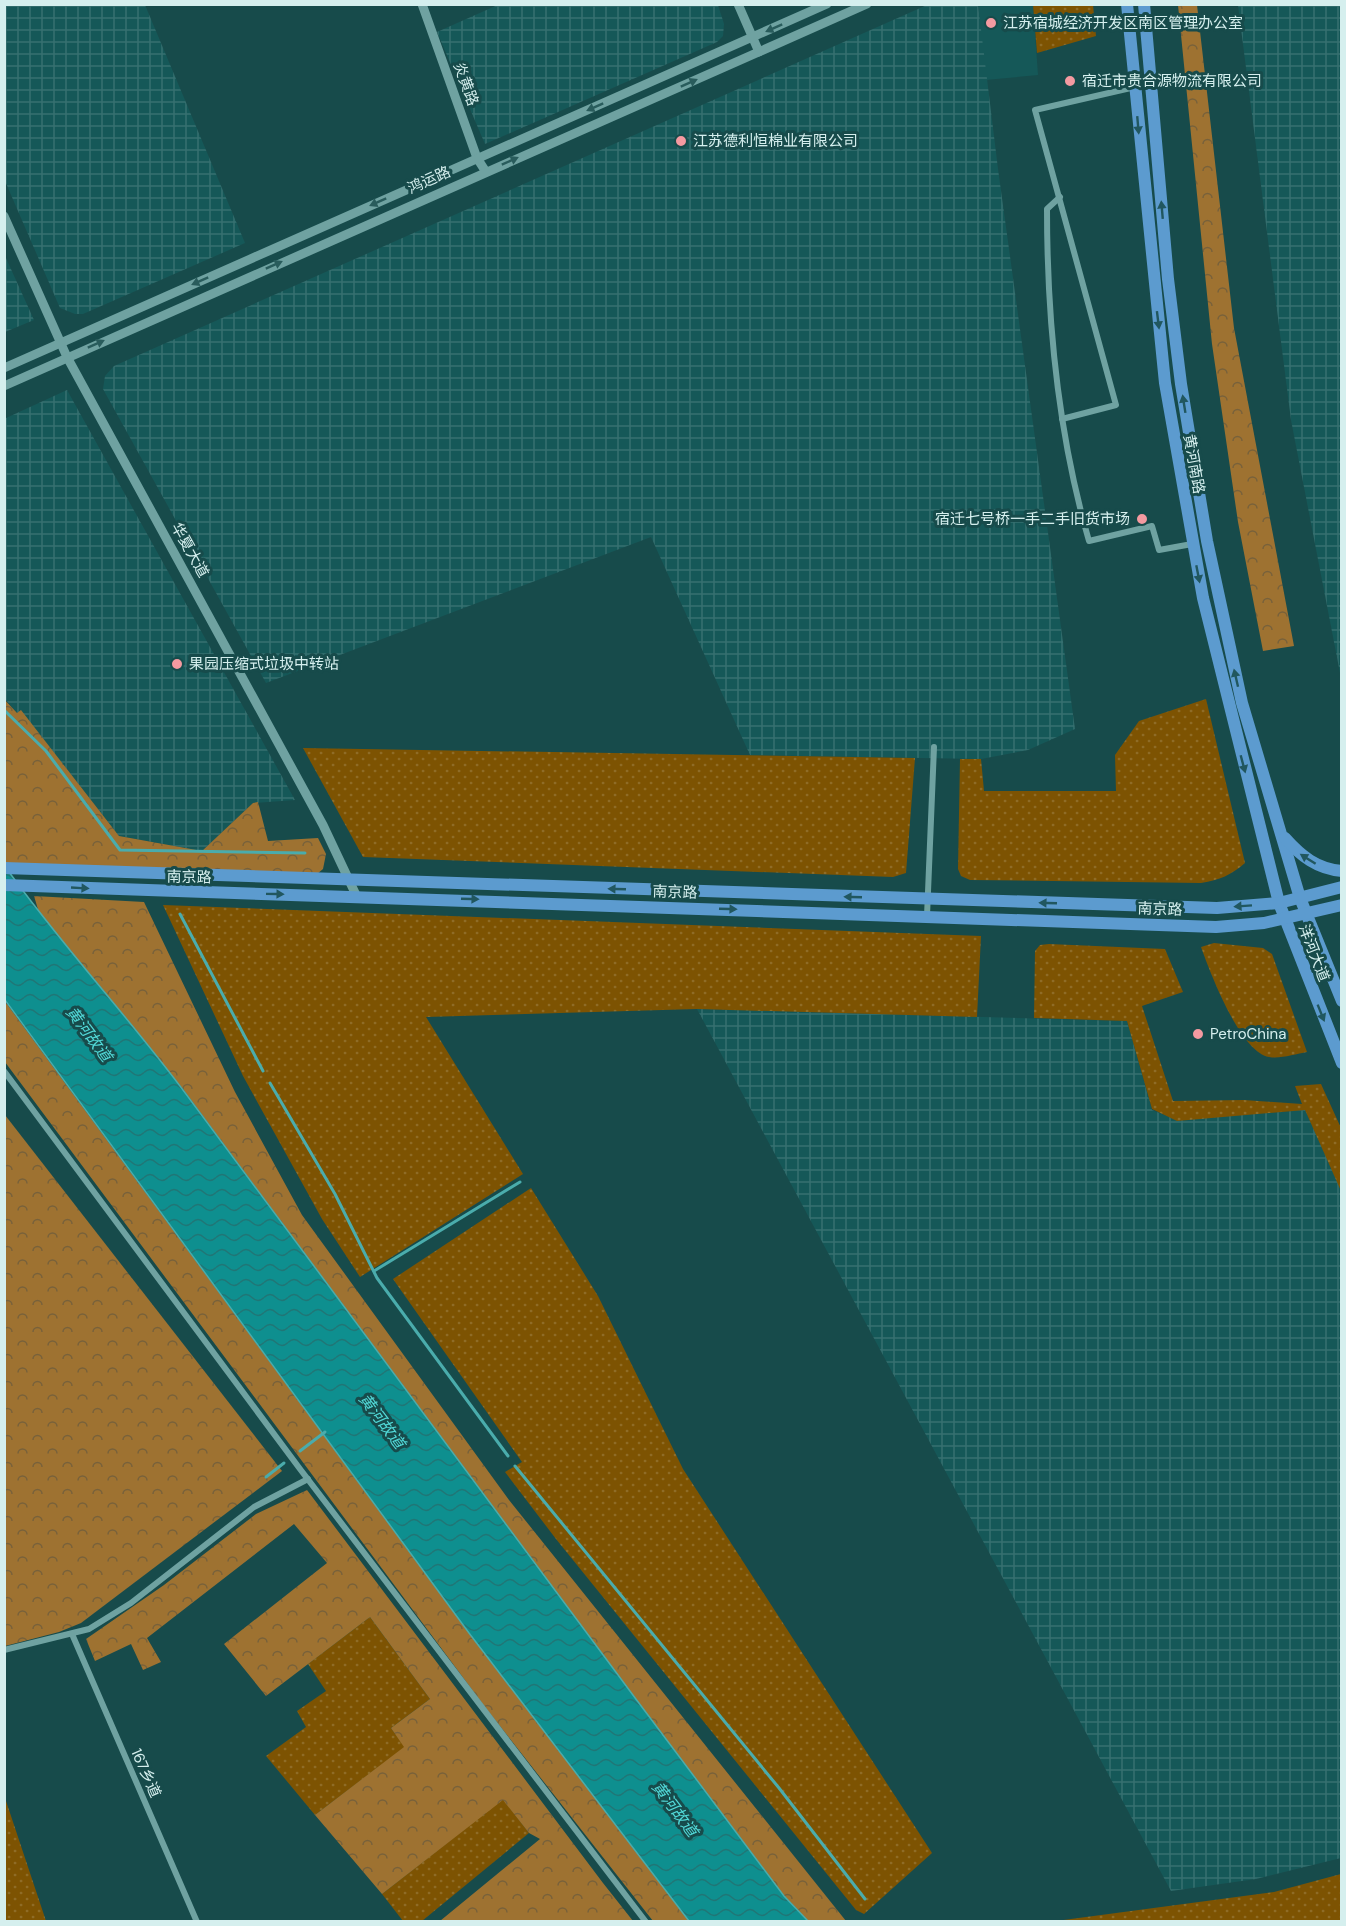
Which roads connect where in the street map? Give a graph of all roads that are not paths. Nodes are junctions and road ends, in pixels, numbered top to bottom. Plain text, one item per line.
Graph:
1 (422, 4) edge
2 (738, 4) edge
3 (827, 4) edge
4 (867, 4) edge
5 (1127, 4) edge
6 (1144, 4) edge
7 (752, 38) junction
8 (759, 52) junction
9 (1135, 87) junction
10 (477, 158) junction
11 (486, 172) junction
12 (1060, 197) junction
13 (4, 216) edge
14 (60, 342) junction
15 (67, 357) junction
16 (4, 368) edge
17 (4, 386) edge
18 (1062, 418) junction
19 (1192, 544) junction
20 (934, 747) dead end
21 (1281, 835) junction
22 (9, 868) edge
23 (1341, 871) edge
24 (351, 881) junction
25 (4, 885) edge
26 (1341, 887) edge
27 (356, 895) junction
28 (1300, 898) junction
29 (927, 899) junction
30 (1279, 903) junction
31 (1341, 905) edge
32 (1306, 915) junction
33 (927, 916) junction
34 (1285, 920) junction
35 (1341, 1001) edge
36 (1341, 1063) edge
37 (4, 1071) edge
38 (308, 1479) junction
39 (72, 1634) junction
40 (4, 1650) edge
41 (197, 1922) edge
42 (646, 1922) edge

1 - 10 street, 炎黄路
2 - 7 street
3 -> 7 street, 鸿运路
4 - 8 street, 鸿运路
5 - 9 main road, 黄河南路
21 -> 6 main road, 黄河南路
7 - 8 street
7 -> 10 street, 鸿运路
11 -> 8 street, 鸿运路
9 - 12 street
9 -> 19 main road, 黄河南路
10 - 11 street, 炎黄路
10 -> 14 street, 鸿运路
15 -> 11 street, 鸿运路
12 - 18 street
12 - 18 street
13 - 14 street, 华夏大道
14 - 15 street, 华夏大道
14 - 16 street, 鸿运路
15 - 17 street, 鸿运路
15 - 24 street, 华夏大道
18 - 19 street
19 -> 30 main road, 黄河南路
20 - 29 street
23 -> 21 main road
21 - 28 main road, 黄河南路
22 - 24 main road, 南京路
24 - 27 street, 华夏大道
29 -> 24 main road, 南京路
25 -> 27 main road, 南京路
26 - 28 main road, 南京路
27 -> 33 main road, 南京路
28 - 30 main road, 南京路
28 - 32 main road, 黄河南路
30 -> 29 main road, 南京路
29 - 33 street
30 - 34 main road, 黄河南路
31 - 32 main road, 南京路
32 - 34 main road, 南京路
32 - 35 main road, 洋河大道
33 - 34 main road, 南京路
34 -> 36 main road, 洋河大道
37 - 38 street
38 - 39 street
38 - 42 street
39 - 40 street
39 - 41 street, 167乡道

